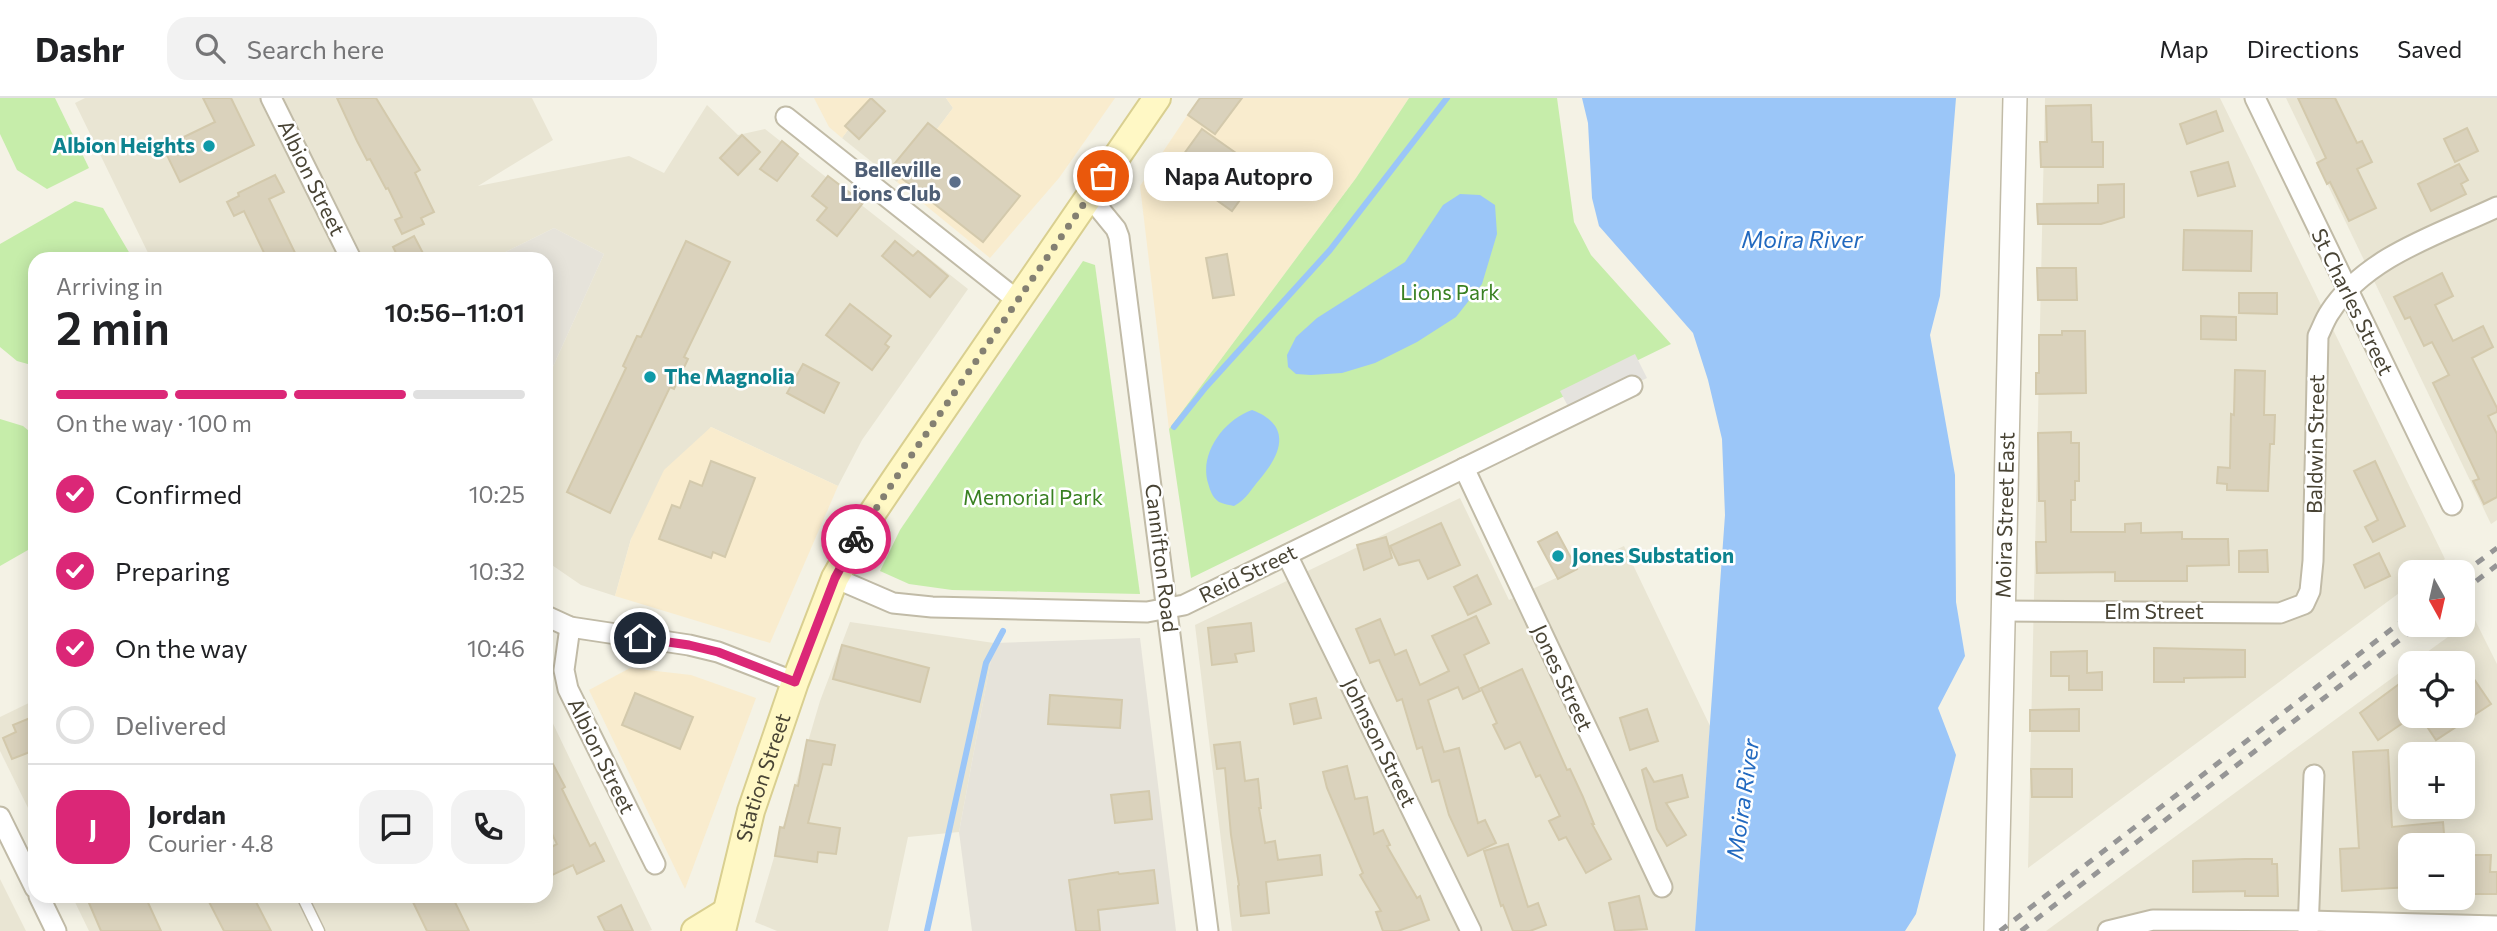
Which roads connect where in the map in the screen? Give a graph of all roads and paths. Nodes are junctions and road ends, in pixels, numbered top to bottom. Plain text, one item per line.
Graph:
1 (271, 98) edge
2 (1157, 98) edge
3 (2015, 98) edge
4 (2255, 98) edge
5 (786, 117) dead end
6 (1089, 196) junction
7 (2497, 207) edge
8 (348, 252) edge
9 (2347, 291) junction
10 (1017, 300) junction
11 (1632, 386) dead end
12 (1464, 468) junction
13 (2452, 505) dead end
14 (1287, 555) junction
15 (835, 578) junction
16 (2304, 604) joint
17 (1168, 609) junction
18 (2003, 611) junction
19 (553, 619) edge
20 (570, 627) junction
21 (795, 682) junction
22 (2314, 775) dead end
23 (0, 817) edge
24 (655, 864) dead end
25 (28, 874) edge
26 (1662, 887) dead end
27 (42, 903) edge
28 (305, 903) edge
29 (725, 924) edge
30 (2309, 926) edge
31 (2497, 926) edge
32 (56, 931) edge
33 (319, 931) edge
34 (695, 931) edge
35 (1208, 931) edge
36 (1471, 931) edge
37 (1996, 931) edge
38 (2108, 931) edge

1 - 8 street, Albion Street
2 - 6 main road, Station Street
3 - 18 street, Moira Street East
4 - 9 street, St Charles Street
5 - 10 street
6 - 10 main road, Station Street
6 - 17 street, Cannifton Road
7 - 9 street, Baldwin Street
9 - 13 street, St Charles Street
9 - 16 street, Baldwin Street
10 - 15 main road, Station Street
11 - 12 street, Reid Street
12 - 14 street, Reid Street
12 - 26 street, Jones Street
14 - 17 street, Reid Street
14 - 36 street, Johnson Street
15 - 17 street, Reid Street
15 - 21 main road, Station Street
16 - 18 street, Elm Street
17 - 35 street, Cannifton Road
18 - 37 street, Moira Street East
19 - 20 street
20 - 21 street
20 - 24 street, Albion Street
21 - 29 main road, Station Street
22 - 30 street
23 - 25 street
27 - 32 street
28 - 33 lane
29 - 34 main road
30 - 31 street
30 - 38 street

